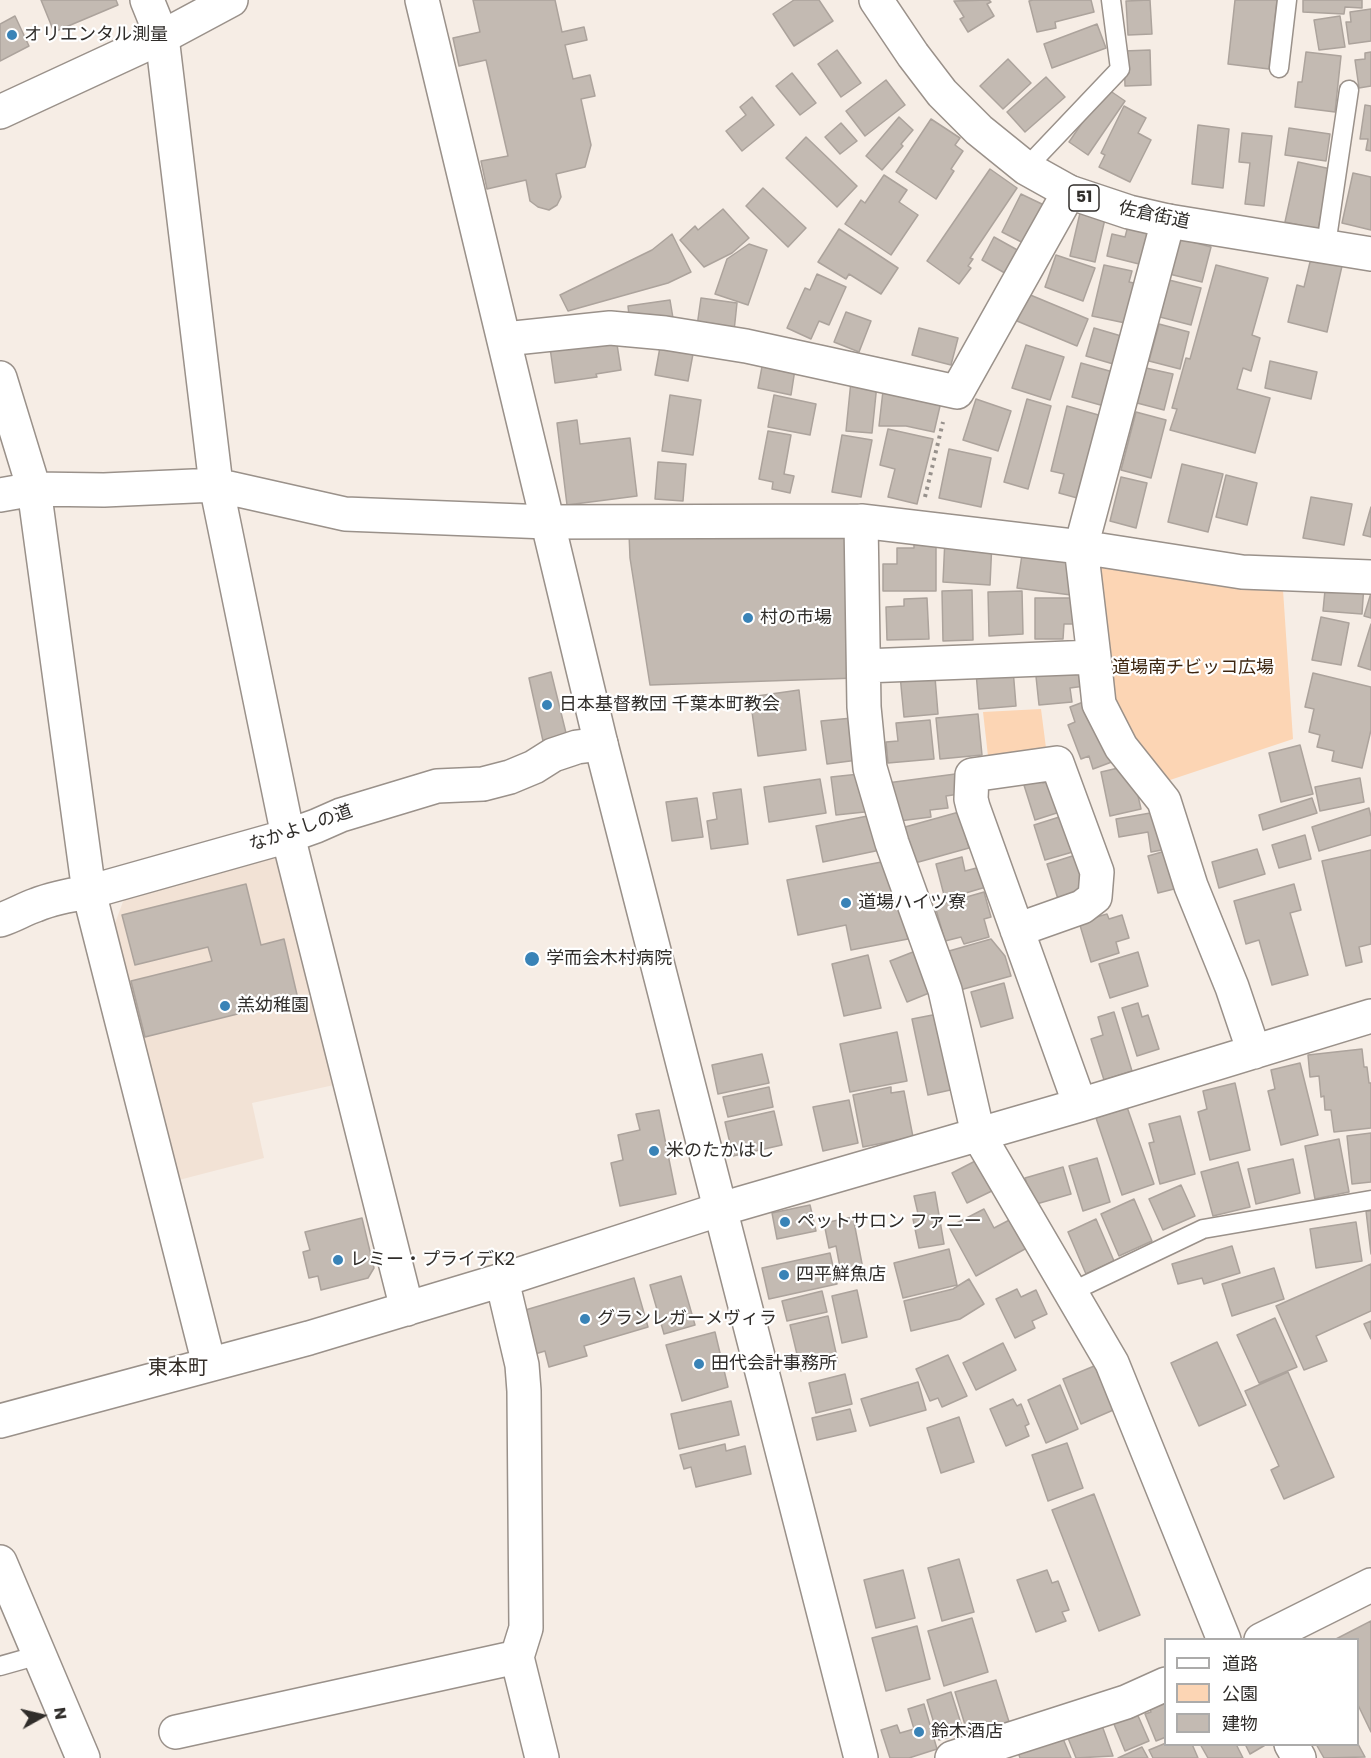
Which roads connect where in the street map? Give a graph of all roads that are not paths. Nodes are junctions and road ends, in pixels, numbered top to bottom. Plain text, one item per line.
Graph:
1 (147, 0) edge
2 (231, 0) edge
3 (422, 0) edge
4 (876, 0) edge
5 (1111, 0) edge
6 (1287, 0) edge
7 (162, 37) junction
8 (1279, 68) dead end
9 (1349, 90) dead end
10 (0, 112) edge
11 (1026, 168) junction
12 (1069, 192) junction
13 (1168, 221) junction
14 (1326, 245) junction
15 (1371, 254) edge
16 (505, 339) junction
17 (0, 378) edge
18 (216, 484) junction
19 (34, 489) junction
20 (0, 495) edge
21 (861, 521) junction
22 (547, 522) junction
23 (1081, 547) junction
24 (1371, 577) edge
25 (1094, 657) junction
26 (864, 666) junction
27 (601, 744) junction
28 (288, 836) junction
29 (89, 892) junction
30 (0, 920) edge
31 (1017, 930) junction
32 (1369, 1026) edge
33 (1254, 1052) junction
34 (1080, 1105) junction
35 (978, 1134) junction
36 (1371, 1200) edge
37 (721, 1209) junction
38 (502, 1281) junction
39 (1071, 1292) junction
40 (407, 1309) junction
41 (209, 1364) junction
42 (0, 1421) edge
43 (0, 1562) edge
44 (1371, 1585) edge
45 (1223, 1638) edge
46 (1266, 1638) edge
47 (39, 1655) junction
48 (518, 1657) junction
49 (0, 1666) edge
50 (1164, 1685) edge
51 (176, 1732) dead end
52 (1004, 1750) edge
53 (82, 1758) edge
54 (542, 1758) edge
55 (861, 1758) edge
56 (952, 1758) edge

1 - 7 main road
2 - 7 main road
3 - 16 main road
4 - 11 main road, 佐倉街道 / 51
5 - 11 lane
6 - 8 lane
7 - 10 main road
7 - 18 main road
9 - 14 lane
11 - 12 main road, 佐倉街道 / 51
12 - 13 main road, 佐倉街道 / 51
12 - 16 main road
13 - 14 main road, 佐倉街道 / 51
13 - 23 main road
14 - 15 main road, 佐倉街道 / 51
16 - 22 main road
17 - 19 main road
18 - 19 main road
18 - 22 main road
18 - 28 main road
19 - 20 main road
19 - 29 main road
21 - 22 main road
21 - 23 main road
21 - 26 main road
22 - 27 main road
23 - 24 main road
23 - 25 main road
25 - 26 main road
25 - 33 main road
26 - 35 main road
27 - 28 main road, なかよしの道
27 - 37 main road
28 - 29 main road, なかよしの道
28 - 40 main road
29 - 30 main road, なかよしの道
29 - 41 main road
31 - 31 main road
31 - 34 main road
32 - 33 main road
33 - 34 main road
34 - 35 main road
35 - 37 main road
35 - 39 main road
36 - 39 lane
37 - 38 main road
37 - 55 main road
38 - 40 main road
38 - 48 main road
39 - 45 main road
40 - 41 main road
41 - 42 main road
43 - 47 main road
44 - 46 main road
47 - 49 lane
47 - 53 main road
48 - 51 main road
48 - 54 main road
50 - 52 main road
52 - 56 main road

